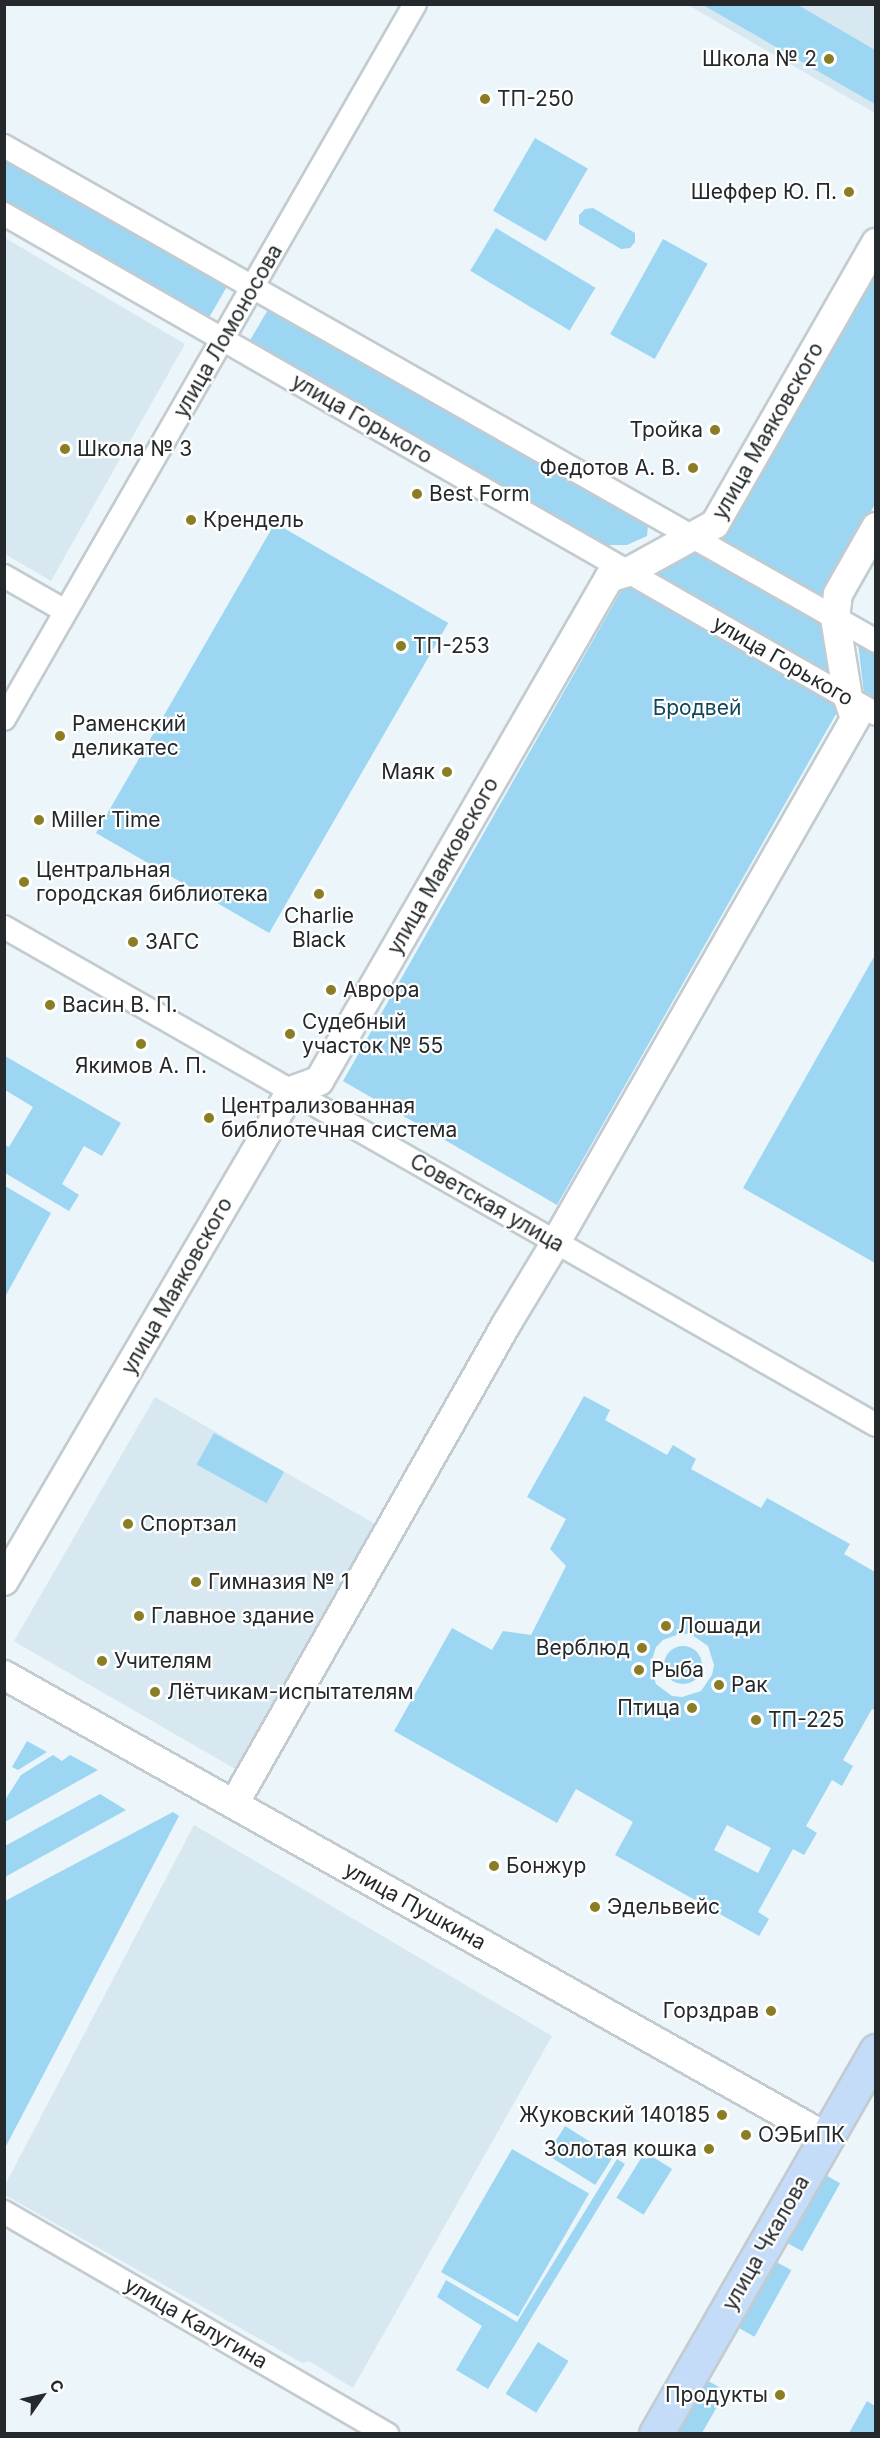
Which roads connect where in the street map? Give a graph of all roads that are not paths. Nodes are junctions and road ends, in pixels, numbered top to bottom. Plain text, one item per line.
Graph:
1 (415, 4) edge
2 (4, 146) edge
3 (4, 214) edge
4 (876, 243) edge
5 (254, 288) junction
6 (224, 340) junction
7 (876, 527) edge
8 (693, 538) junction
9 (628, 572) junction
10 (4, 576) edge
11 (65, 611) junction
12 (835, 618) junction
13 (876, 641) edge
14 (848, 698) junction
15 (876, 714) edge
16 (4, 719) edge
17 (4, 927) edge
18 (291, 1091) junction
19 (556, 1242) junction
20 (876, 1425) edge
21 (4, 1581) edge
22 (4, 1675) edge
23 (234, 1804) junction
24 (876, 2051) edge
25 (826, 2137) junction
26 (4, 2212) edge
27 (387, 2433) edge
28 (656, 2433) edge

1 - 5 street, улица Ломоносова
2 - 5 street
3 - 6 street, улица Горького
4 - 8 street, улица Маяковского
5 - 6 street, улица Ломоносова
5 - 8 street
6 - 9 street, улица Горького
6 - 11 street, улица Ломоносова
7 - 12 street
8 - 9 street, улица Маяковского
8 - 12 street
9 - 14 street, улица Горького
9 - 18 street, улица Маяковского
10 - 11 street
11 - 16 street, улица Ломоносова
12 - 13 street
12 - 14 street
14 - 15 street, улица Горького
14 - 19 street
17 - 18 street, Советская улица
18 - 19 street, Советская улица
18 - 21 street, улица Маяковского
19 - 20 street, Советская улица
19 - 23 street
22 - 23 street, улица Пушкина
23 - 25 street, улица Пушкина
24 - 25 main road, улица Чкалова
25 - 28 main road, улица Чкалова
26 - 27 street, улица Калугина

